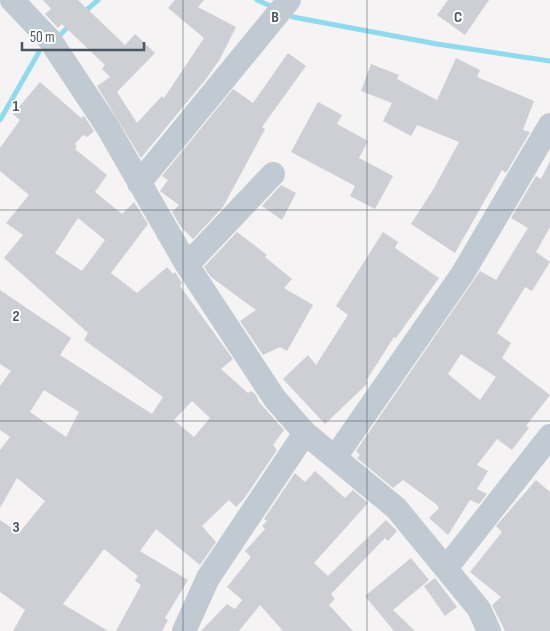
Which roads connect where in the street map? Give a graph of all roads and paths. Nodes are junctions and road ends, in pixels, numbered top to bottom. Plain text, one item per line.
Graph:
1 (12, 0) edge
2 (282, 7) edge
3 (550, 125) edge
4 (273, 174) dead end
5 (139, 183) junction
6 (187, 265) junction
7 (305, 433) junction
8 (548, 445) edge
9 (336, 456) junction
10 (447, 567) junction
11 (184, 631) edge
12 (489, 631) edge

1 - 5 street
2 - 5 street
3 - 9 street
4 - 6 street
5 - 6 street
6 - 7 street
7 - 9 street
7 - 11 street
8 - 10 street
9 - 10 street
10 - 12 street

